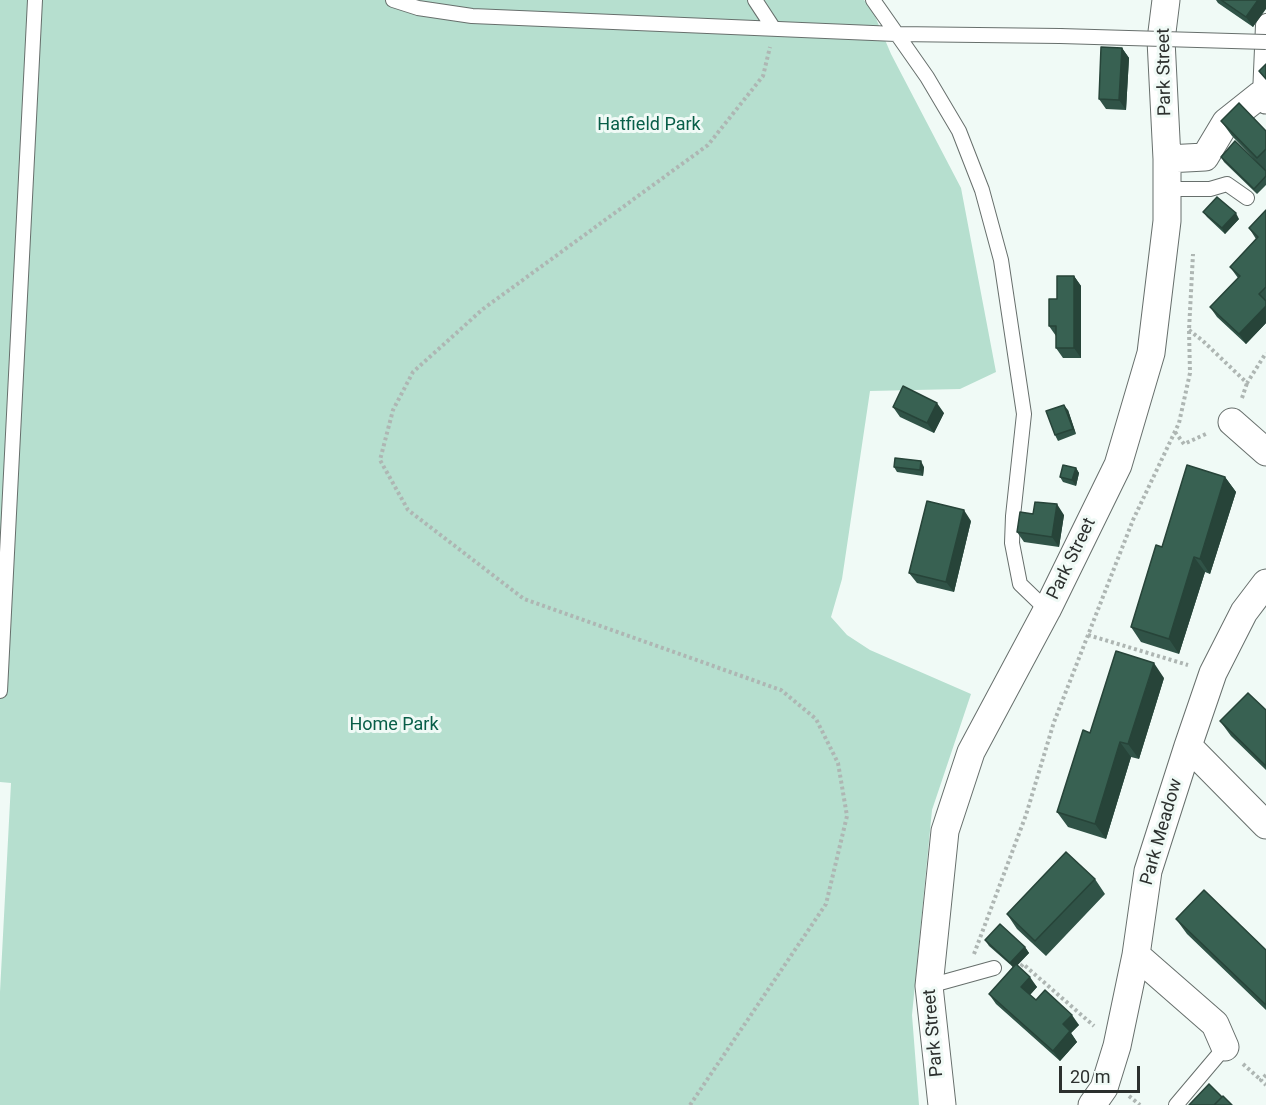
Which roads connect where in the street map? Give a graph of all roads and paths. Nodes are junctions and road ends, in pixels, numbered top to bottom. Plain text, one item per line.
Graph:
1 (35, 0) edge
2 (393, 0) edge
3 (755, 0) edge
4 (873, 0) edge
5 (1166, 0) edge
6 (1266, 21) edge
7 (774, 29) junction
8 (896, 34) junction
9 (1266, 42) edge
10 (1263, 98) edge
11 (1167, 159) junction
12 (1168, 189) junction
13 (1247, 198) dead end
14 (1193, 251) dead end
15 (1189, 330) junction
16 (1266, 353) edge
17 (1232, 422) joint
18 (1175, 432) junction
19 (1266, 452) edge
20 (1266, 583) edge
21 (1047, 610) junction
22 (1088, 635) junction
23 (1213, 673) junction
24 (0, 691) edge
25 (1188, 746) junction
26 (1266, 825) edge
27 (1136, 955) junction
28 (994, 968) dead end
29 (1015, 973) edge
30 (965, 976) junction
31 (929, 986) junction
32 (1117, 1046) junction
33 (1225, 1047) joint
34 (1266, 1075) edge
35 (1266, 1085) edge
36 (690, 1105) edge
37 (942, 1105) edge
38 (1092, 1105) edge
39 (1176, 1105) edge

1 - 24 lane
2 - 7 lane
3 - 7 lane
4 - 8 lane
5 - 11 street, Park Street
6 - 10 lane
7 - 8 lane
7 - 36 path
8 - 9 lane, bridge
8 - 21 lane
10 - 11 street
11 - 12 street, Park Street
12 - 13 lane
12 - 21 street, Park Street
14 - 15 path
15 - 16 path
15 - 18 path
17 - 18 path
17 - 19 street
18 - 22 path
20 - 23 street, Park Meadow
21 - 31 street, Park Street
22 - 23 path
22 - 30 path
23 - 25 street, Park Meadow
25 - 26 street, Park Meadow
25 - 27 street, Park Meadow
27 - 32 street, Park Meadow
27 - 33 street
28 - 30 lane
29 - 32 path
30 - 31 lane
31 - 37 street, Park Street
32 - 38 street, Park Meadow
33 - 39 lane
34 - 35 path

